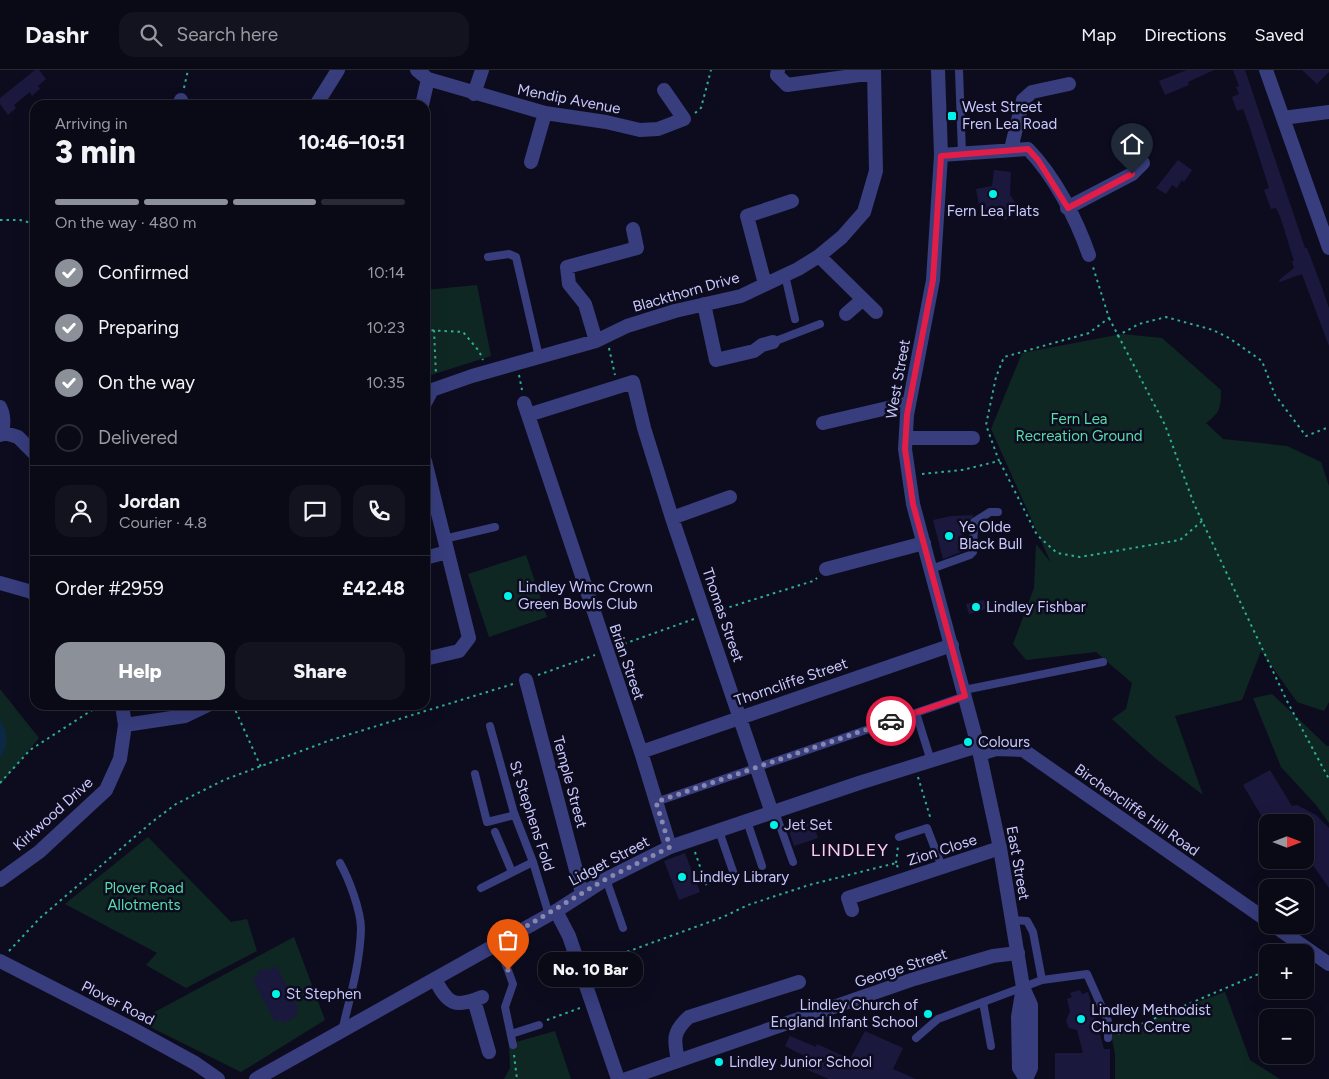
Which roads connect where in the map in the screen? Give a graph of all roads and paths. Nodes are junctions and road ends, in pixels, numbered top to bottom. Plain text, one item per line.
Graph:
1 (188, 70) edge
2 (337, 70) edge
3 (417, 70) edge
4 (482, 70) edge
5 (711, 70) edge
6 (778, 70) edge
7 (938, 70) edge
8 (958, 70) edge
9 (1266, 70) edge
10 (874, 72) edge
11 (428, 80) junction
12 (1070, 84) dead end
13 (664, 90) dead end
14 (474, 94) junction
15 (180, 100) edge
16 (319, 100) edge
17 (423, 100) edge
18 (1329, 112) edge
19 (545, 113) junction
20 (1283, 118) junction
21 (684, 119) junction
22 (1011, 149) junction
23 (962, 153) junction
24 (941, 156) junction
25 (531, 162) dead end
26 (1144, 163) dead end
27 (792, 201) dead end
28 (1068, 208) junction
29 (0, 220) edge
30 (30, 223) edge
31 (633, 229) dead end
32 (1329, 248) edge
33 (1089, 255) joint
34 (819, 256) junction
35 (488, 257) dead end
36 (785, 275) junction
37 (765, 284) junction
38 (862, 300) junction
39 (704, 304) junction
40 (876, 312) dead end
41 (846, 314) dead end
42 (1109, 318) junction
43 (795, 319) dead end
44 (820, 324) dead end
45 (430, 330) edge
46 (434, 330) junction
47 (1117, 336) junction
48 (601, 339) junction
49 (773, 342) joint
50 (539, 357) junction
51 (517, 363) junction
52 (487, 372) junction
53 (618, 387) junction
54 (437, 388) junction
55 (430, 394) edge
56 (910, 403) junction
57 (0, 407) edge
58 (526, 409) junction
59 (823, 423) dead end
60 (1329, 427) edge
61 (1, 434) edge
62 (906, 438) junction
63 (973, 438) dead end
64 (30, 449) edge
65 (999, 462) junction
66 (908, 473) junction
67 (430, 481) edge
68 (730, 497) dead end
69 (998, 512) dead end
70 (672, 518) junction
71 (1202, 521) junction
72 (495, 528) dead end
73 (924, 543) junction
74 (446, 546) junction
75 (430, 555) edge
76 (826, 569) joint
77 (931, 570) junction
78 (0, 583) edge
79 (30, 591) edge
80 (705, 615) junction
81 (952, 645) junction
82 (606, 651) junction
83 (430, 658) edge
84 (1102, 662) dead end
85 (526, 680) junction
86 (965, 693) junction
87 (92, 710) edge
88 (123, 710) edge
89 (198, 710) edge
90 (235, 710) edge
91 (429, 710) edge
92 (430, 710) edge
93 (916, 713) junction
94 (741, 716) junction
95 (125, 725) junction
96 (490, 726) dead end
97 (979, 750) junction
98 (641, 752) junction
99 (930, 761) junction
100 (260, 766) junction
101 (915, 766) junction
102 (757, 767) junction
103 (475, 774) dead end
104 (1329, 779) edge
105 (0, 783) edge
106 (656, 802) junction
107 (774, 812) junction
108 (515, 815) junction
109 (747, 821) junction
110 (927, 828) junction
111 (719, 831) junction
112 (495, 832) dead end
113 (899, 836) joint
114 (691, 840) junction
115 (670, 847) junction
116 (1000, 848) junction
117 (533, 862) junction
118 (793, 862) dead end
119 (340, 863) dead end
120 (896, 863) junction
121 (762, 866) dead end
122 (942, 867) junction
123 (512, 872) junction
124 (735, 877) dead end
125 (606, 879) junction
126 (0, 880) edge
127 (901, 881) junction
128 (707, 887) dead end
129 (481, 888) dead end
130 (582, 893) junction
131 (852, 910) dead end
132 (552, 913) junction
133 (1259, 915) edge
134 (1012, 920) junction
135 (623, 928) dead end
136 (1286, 934) edge
137 (498, 943) junction
138 (1018, 953) junction
139 (3, 957) edge
140 (612, 957) joint
141 (1329, 964) edge
142 (580, 968) junction
143 (1259, 974) edge
144 (435, 979) junction
145 (1042, 980) junction
146 (800, 982) dead end
147 (1023, 987) junction
148 (983, 1002) junction
149 (592, 1004) junction
150 (539, 1025) joint
151 (342, 1031) junction
152 (510, 1034) junction
153 (916, 1038) dead end
154 (1108, 1038) joint
155 (513, 1045) joint
156 (991, 1046) dead end
157 (488, 1052) dead end
158 (678, 1062) junction
159 (218, 1079) edge
160 (256, 1079) edge
161 (517, 1079) edge
162 (618, 1079) edge
163 (626, 1079) edge
164 (1026, 1079) edge

1 - 15 path
2 - 16 street
3 - 11 street, Mendip Avenue
4 - 14 street
5 - 21 path
6 - 10 street
7 - 24 street, West Street
8 - 23 lane
9 - 20 street
10 - 34 street, Blackthorn Drive
11 - 14 street, Mendip Avenue
11 - 17 street
12 - 22 street
13 - 21 street
14 - 19 street, Mendip Avenue
18 - 20 street
19 - 21 street, Mendip Avenue
19 - 25 street
20 - 32 street
22 - 23 street
22 - 28 street
23 - 24 street
24 - 56 street, West Street
26 - 28 street
27 - 37 street
28 - 33 street
29 - 30 path
31 - 48 street
33 - 42 path
34 - 36 street, Blackthorn Drive
34 - 38 street
35 - 50 lane
36 - 37 street, Blackthorn Drive
36 - 43 lane
37 - 39 street, Blackthorn Drive
38 - 40 street
38 - 41 street
39 - 48 street, Blackthorn Drive
39 - 49 street
42 - 47 path
42 - 65 path
44 - 49 lane
45 - 46 path
46 - 52 path
46 - 54 path
47 - 60 path
47 - 71 path
48 - 50 street, Blackthorn Drive
48 - 53 path
50 - 51 street, Blackthorn Drive
51 - 52 street, Blackthorn Drive
51 - 58 path
52 - 54 street, Blackthorn Drive
53 - 58 street
53 - 70 street, Thomas Street
54 - 55 street
56 - 59 street
56 - 62 street, West Street
57 - 61 street
58 - 82 street, Brian Street
61 - 64 street
62 - 63 street
62 - 66 street, West Street
65 - 66 path
65 - 71 path
66 - 73 street, West Street
67 - 74 street
68 - 70 street
69 - 77 lane
70 - 80 street, Thomas Street
71 - 104 path
72 - 74 lane
73 - 76 street
73 - 77 street, West Street
74 - 75 street
74 - 83 street
76 - 80 path
77 - 81 street, West Street
78 - 79 street
80 - 82 path
80 - 94 street, Thomas Street
81 - 86 street, West Street
81 - 94 street, Thorncliffe Street
82 - 85 path
82 - 98 street, Brian Street
84 - 86 lane
85 - 92 path
85 - 130 street, Temple Street
86 - 93 lane
86 - 97 street, West Street
87 - 105 path
88 - 95 street, Kirkwood Drive
89 - 95 street
90 - 100 path
91 - 100 path
93 - 99 lane
93 - 102 lane
94 - 98 street, Thorncliffe Street
94 - 102 street, Thomas Street
95 - 126 street, Kirkwood Drive
96 - 108 lane, St Stephens Fold
97 - 99 street, Lidget Street
97 - 116 street, East Street
97 - 133 street, Birchencliffe Hill Road
98 - 106 street, Brian Street
99 - 101 street, Lidget Street
100 - 139 path
101 - 107 street, Lidget Street
101 - 110 path
102 - 106 lane
102 - 107 street, Thomas Street
103 - 108 lane
106 - 115 street, Brian Street
107 - 109 street, Lidget Street
107 - 118 lane
108 - 117 lane, St Stephens Fold
109 - 111 street, Lidget Street
109 - 121 lane
110 - 113 lane
110 - 122 lane
111 - 114 street, Lidget Street
111 - 124 lane
112 - 123 lane
113 - 120 path
114 - 115 street, Lidget Street
114 - 128 path
115 - 125 street, Lidget Street
116 - 122 street, Zion Close
116 - 134 street, East Street
117 - 123 lane
117 - 132 lane, St Stephens Fold
119 - 151 lane
120 - 127 path
120 - 140 path
122 - 127 street, Zion Close
123 - 129 lane
125 - 130 street, Lidget Street
125 - 135 lane
127 - 131 street, Zion Close
130 - 132 street, Lidget Street
132 - 137 street, Lidget Street
132 - 142 street
134 - 138 street, East Street
134 - 145 lane
136 - 141 street
137 - 144 street, Lidget Street
137 - 152 lane
138 - 147 street, East Street
138 - 158 street, George Street
139 - 159 street, Plover Road
140 - 142 lane
142 - 149 street
143 - 154 path
144 - 151 street, Lidget Street
144 - 157 street
145 - 147 lane
145 - 154 lane
146 - 158 street
147 - 148 lane
147 - 164 street, East Street
148 - 153 lane
148 - 156 lane
149 - 150 path
149 - 162 street
150 - 152 lane
151 - 160 street, Lidget Street
152 - 155 lane
155 - 161 path
158 - 163 street, George Street

